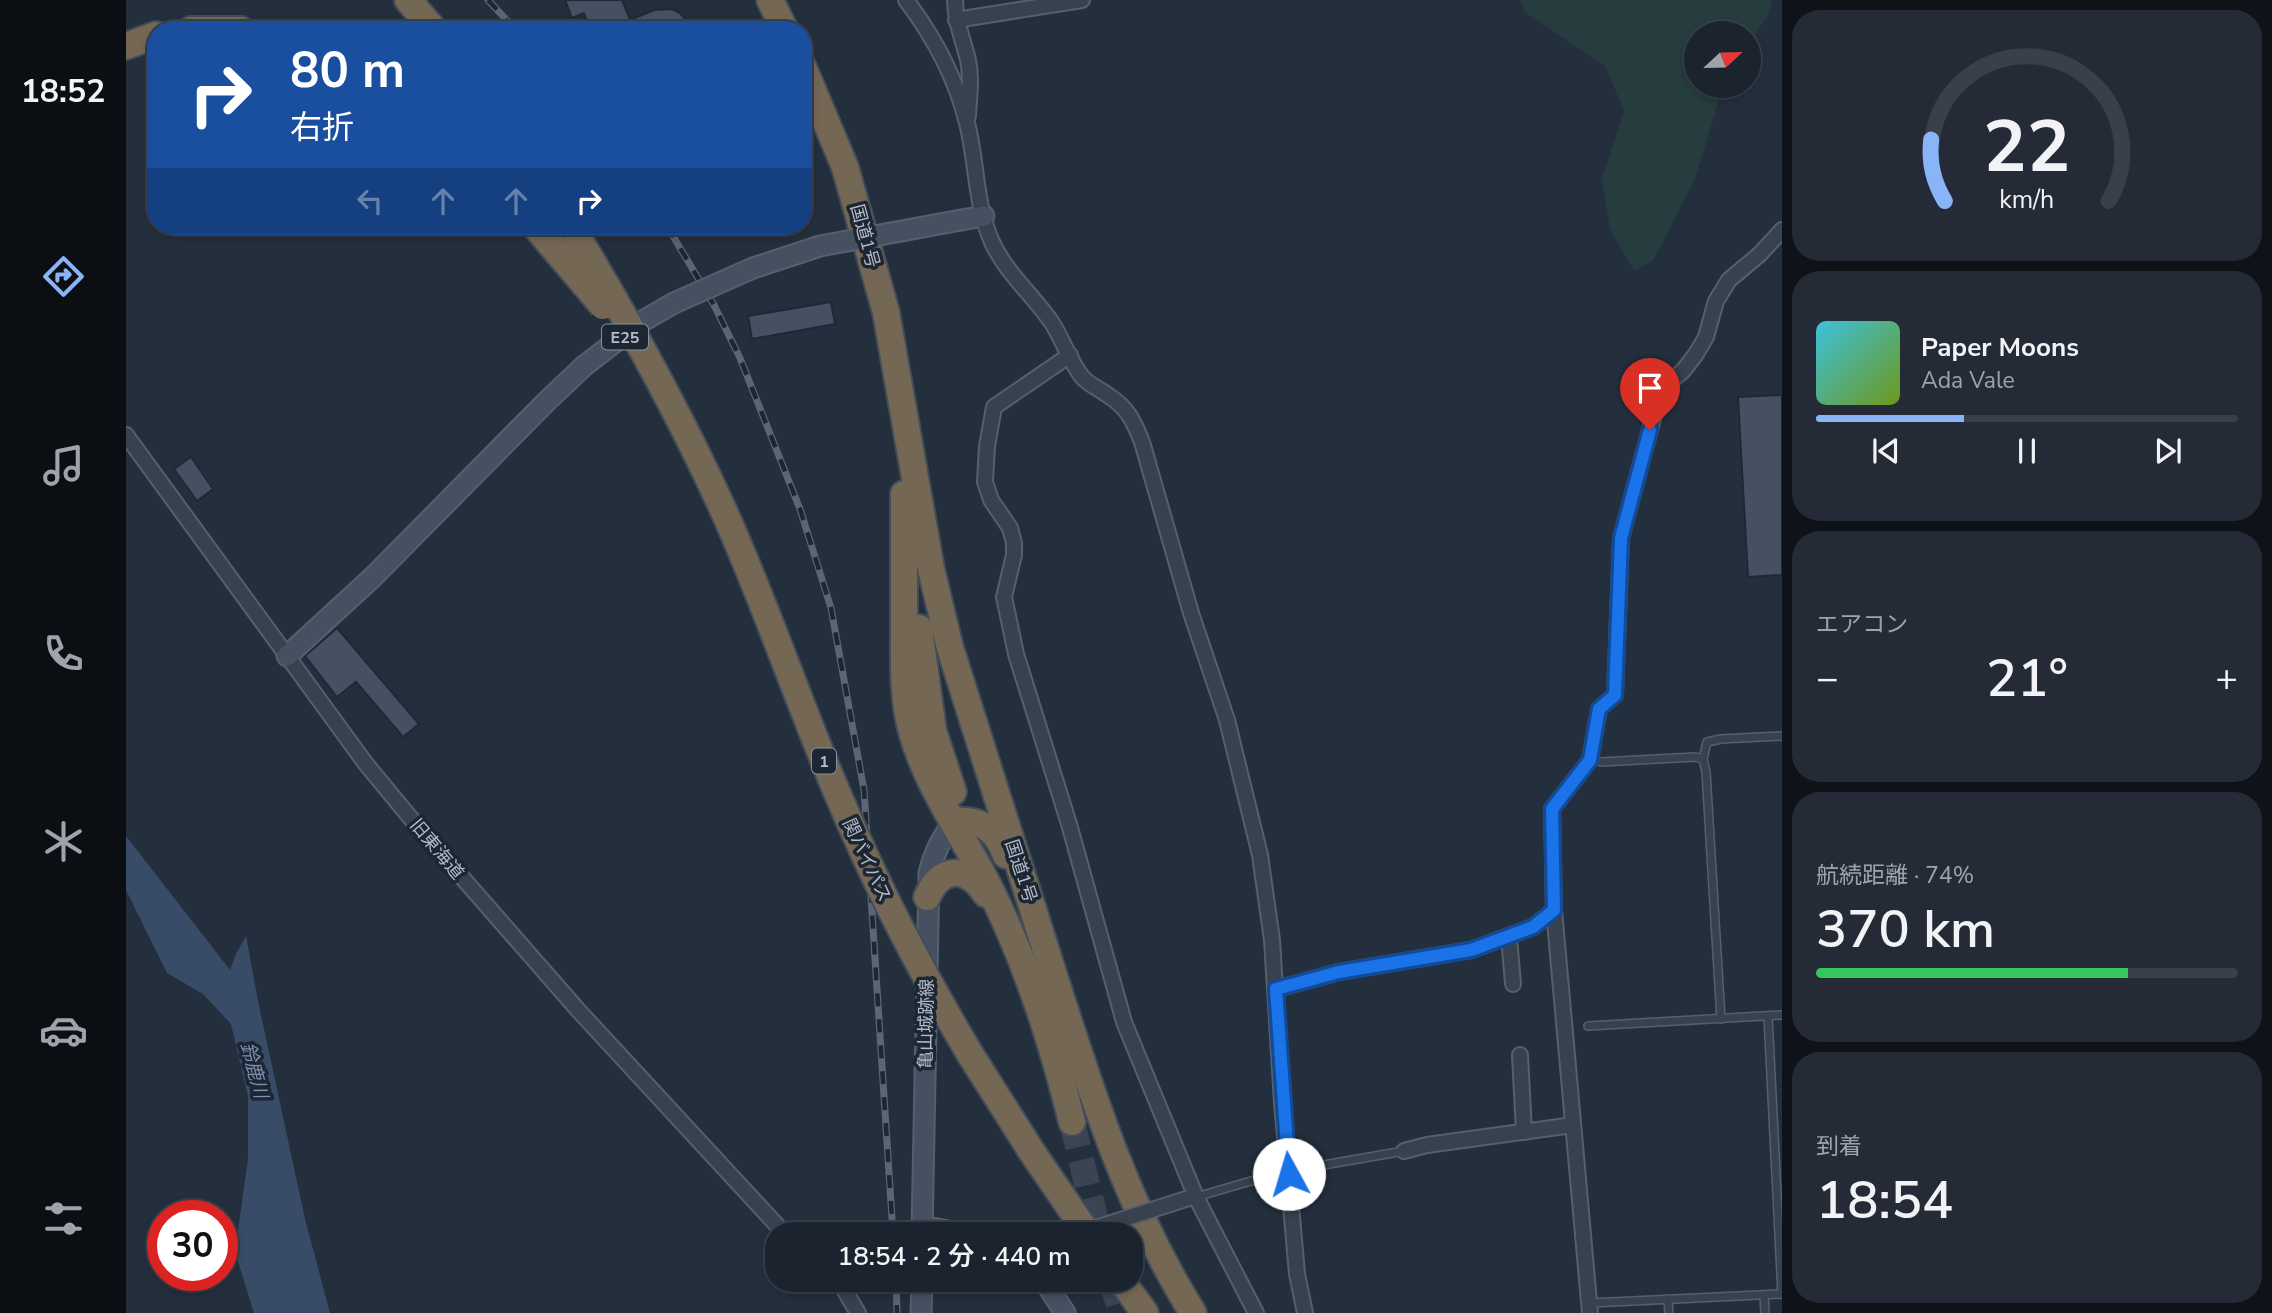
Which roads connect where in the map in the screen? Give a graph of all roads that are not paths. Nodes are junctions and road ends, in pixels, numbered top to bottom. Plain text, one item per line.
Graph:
1 (408, 0) edge
2 (770, 0) edge
3 (906, 0) edge
4 (955, 0) edge
5 (1082, 0) edge
6 (956, 20) junction
7 (426, 21) edge
8 (780, 21) edge
9 (147, 38) edge
10 (126, 46) edge
11 (812, 88) edge
12 (968, 123) junction
13 (984, 216) junction
14 (1782, 230) edge
15 (543, 235) edge
16 (576, 235) edge
17 (1070, 355) junction
18 (902, 412) junction
19 (127, 439) edge
20 (699, 459) junction
21 (914, 478) junction
22 (287, 656) junction
23 (1782, 736) edge
24 (1703, 758) junction
25 (1601, 762) dead end
26 (954, 821) junction
27 (927, 897) junction
28 (1554, 910) junction
29 (1509, 937) junction
30 (1513, 984) dead end
31 (1033, 989) junction
32 (1276, 989) junction
33 (1768, 1016) junction
34 (1782, 1016) edge
35 (1721, 1019) junction
36 (1588, 1027) dead end
37 (1074, 1040) junction
38 (1520, 1055) dead end
39 (1072, 1122) tunnel mouth
40 (1573, 1125) junction
41 (1524, 1132) junction
42 (1404, 1151) joint
43 (1289, 1173) junction
44 (1193, 1197) junction
45 (774, 1222) edge
46 (922, 1222) edge
47 (1080, 1222) edge
48 (1115, 1222) edge
49 (846, 1292) edge
50 (922, 1292) edge
51 (1051, 1292) edge
52 (1130, 1292) edge
53 (1782, 1294) edge
54 (1764, 1295) junction
55 (1668, 1299) junction
56 (1590, 1308) edge
57 (858, 1313) edge
58 (921, 1313) edge
59 (1065, 1313) edge
60 (1145, 1313) edge
61 (1193, 1313) edge
62 (1256, 1313) edge
63 (1305, 1313) edge
64 (1669, 1313) edge
65 (1765, 1313) edge

1 - 7 highway
2 - 8 highway
3 - 12 street
4 - 6 street
5 - 6 street
6 - 12 street
9 - 10 highway
11 - 18 highway, 国道1号
12 - 13 street
13 - 17 street
13 - 22 street, bridge
14 - 28 street
15 - 20 highway, E25, bridge
16 - 20 highway, E25, bridge
17 - 32 street
17 - 44 street
18 - 21 highway, 国道1号
18 - 26 highway, 国道1号
19 - 22 street, 旧東海道
20 - 47 highway, 関バイパス / 1, bridge
21 - 26 highway
21 - 37 highway, 国道1号
22 - 45 street, 旧東海道
23 - 24 lane
24 - 25 lane
24 - 35 lane
26 - 27 street, 亀山城跡線
26 - 31 highway, 国道1号
26 - 37 highway
27 - 31 highway
27 - 46 street, 亀山城跡線
28 - 29 street
28 - 40 street
29 - 30 street
29 - 32 street
31 - 39 highway, 国道1号
32 - 43 street
33 - 34 lane
33 - 35 lane
33 - 53 lane
35 - 36 lane
37 - 61 highway, 国道1号
38 - 41 street
40 - 41 street
40 - 56 street
41 - 42 street
42 - 43 lane
43 - 44 lane
43 - 63 street
44 - 48 street, bridge
44 - 62 street
49 - 57 street
50 - 58 street
51 - 59 street
52 - 60 highway
53 - 54 lane
54 - 55 lane
54 - 65 lane
55 - 56 lane
55 - 64 lane

